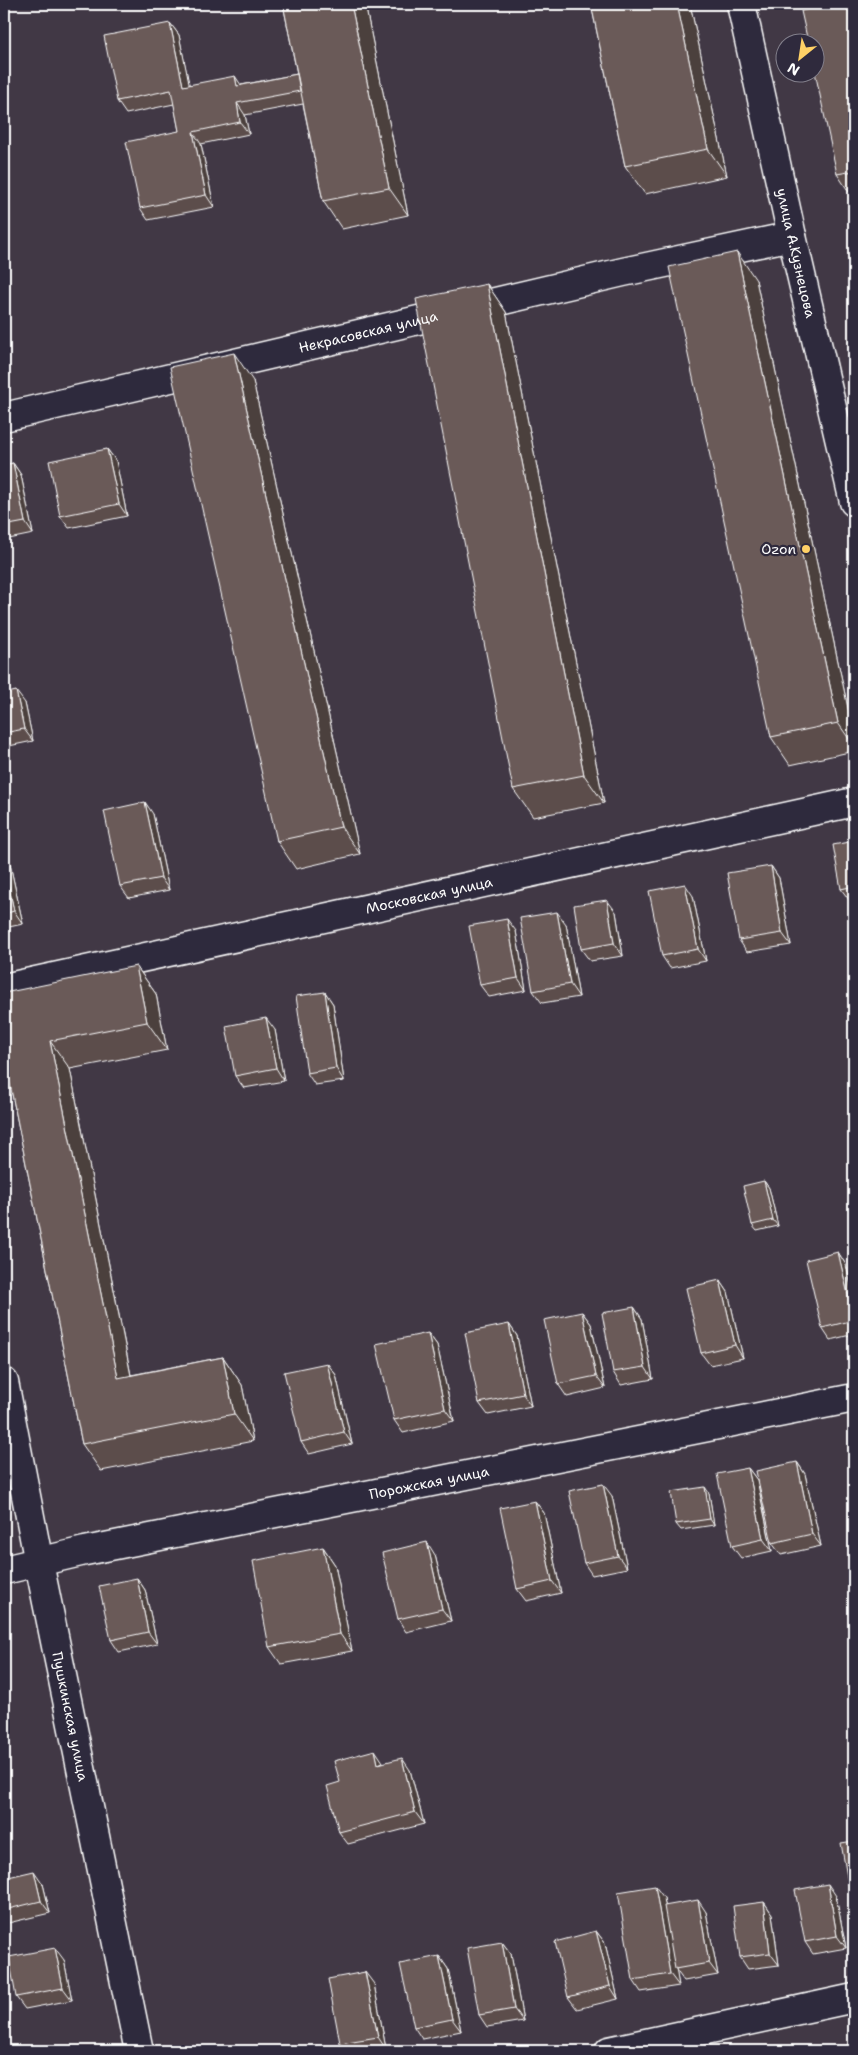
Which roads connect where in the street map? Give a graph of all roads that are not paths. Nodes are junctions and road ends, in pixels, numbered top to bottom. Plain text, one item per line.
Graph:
1 (741, 4) edge
2 (792, 236) junction
3 (4, 417) edge
4 (854, 502) edge
5 (854, 802) edge
6 (4, 988) edge
7 (4, 1382) edge
8 (854, 1398) edge
9 (39, 1563) junction
10 (4, 1570) edge
11 (854, 1998) edge
12 (139, 2051) edge
13 (609, 2051) edge

1 - 2 street, улица А.Кузнецова
2 - 3 street, Некрасовская улица
2 - 4 street, улица А.Кузнецова
5 - 6 street, Московская улица
7 - 9 street, Пушкинская улица
8 - 9 street, Порожская улица
9 - 10 street, Порожская улица
9 - 12 street, Пушкинская улица
11 - 13 street

